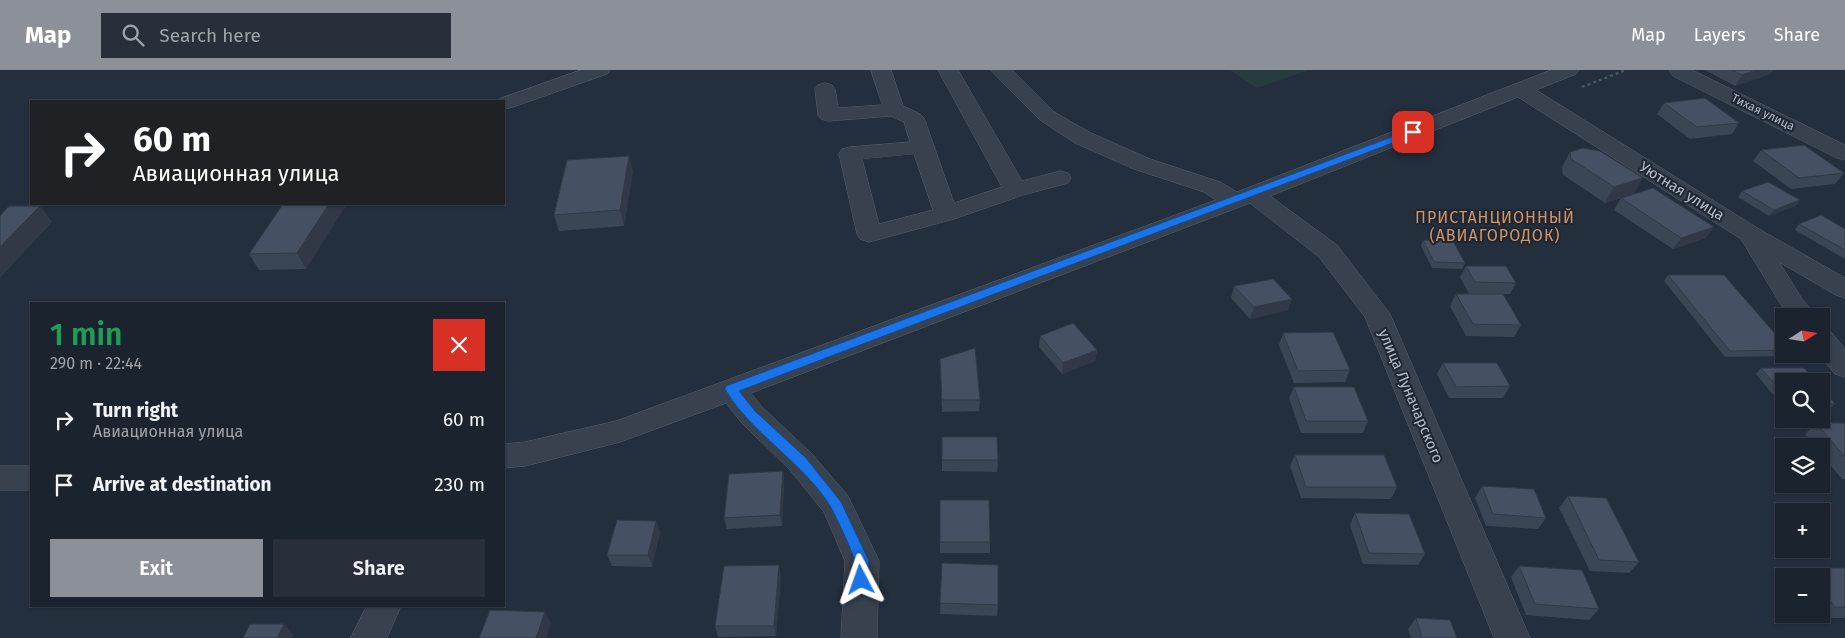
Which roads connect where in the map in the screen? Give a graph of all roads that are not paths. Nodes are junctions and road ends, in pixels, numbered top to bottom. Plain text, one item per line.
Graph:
1 (600, 70) edge
2 (881, 70) edge
3 (948, 70) edge
4 (1001, 70) edge
5 (1569, 70) edge
6 (1680, 72) dead end
7 (1527, 81) edge
8 (825, 89) dead end
9 (506, 103) dead end
10 (894, 110) junction
11 (923, 146) junction
12 (1845, 153) edge
13 (1060, 178) dead end
14 (1015, 190) junction
15 (1244, 197) junction
16 (946, 214) junction
17 (1750, 234) junction
18 (1845, 289) edge
19 (1795, 308) edge
20 (1830, 350) edge
21 (1845, 367) edge
22 (731, 389) junction
23 (505, 456) edge
24 (384, 607) edge
25 (369, 638) edge
26 (858, 638) edge
27 (1512, 638) edge

1 - 9 street
2 - 10 street
3 - 14 street
4 - 15 street, улица Луначарского
5 - 7 street
6 - 12 street, Тихая улица
7 - 15 street
7 - 17 street, Уютная улица
8 - 10 street
10 - 11 street
11 - 16 street
11 - 16 street
13 - 14 street
14 - 16 street
15 - 22 street
15 - 27 street, улица Луначарского
17 - 18 street, Уютная улица
17 - 19 street
20 - 21 street
22 - 23 street
22 - 26 street
24 - 25 street

